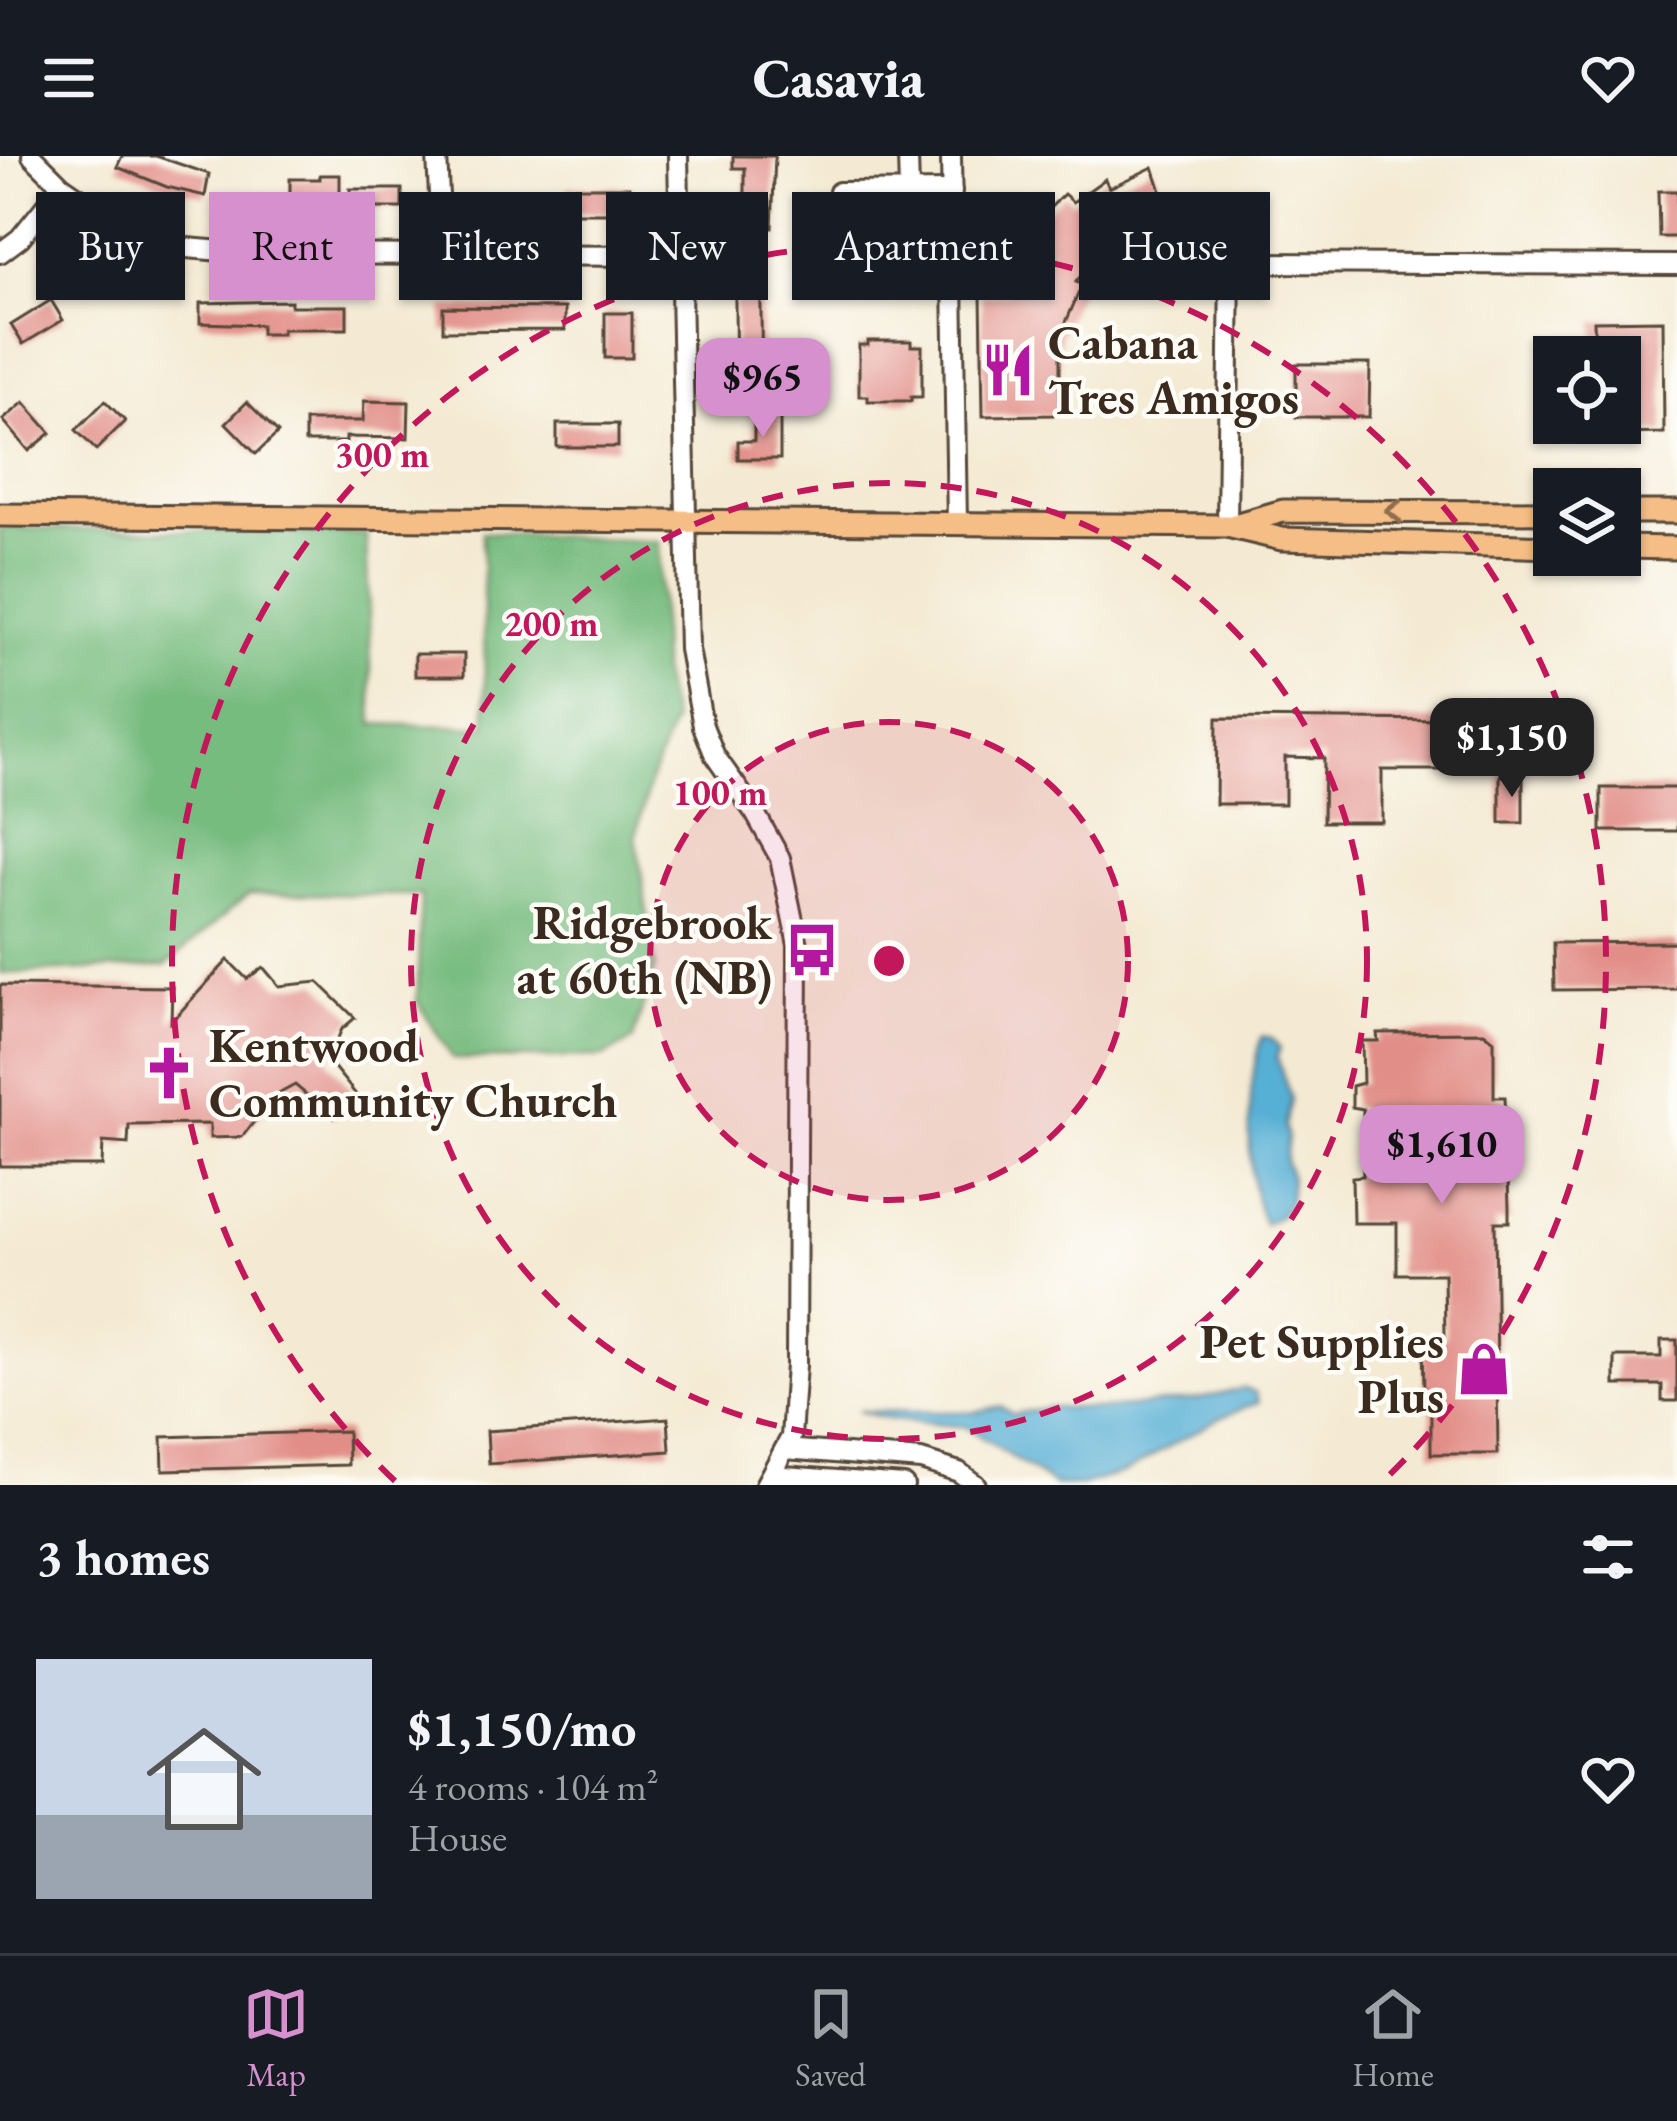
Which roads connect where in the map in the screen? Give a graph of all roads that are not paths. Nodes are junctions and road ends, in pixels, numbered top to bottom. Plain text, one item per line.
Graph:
1 (32, 156) edge
2 (437, 156) edge
3 (678, 156) edge
4 (908, 156) edge
5 (951, 156) edge
6 (62, 186) junction
7 (909, 191) junction
8 (952, 191) junction
9 (439, 192) edge
10 (679, 192) edge
11 (839, 192) dead end
12 (0, 254) edge
13 (399, 254) edge
14 (1677, 265) edge
15 (681, 300) edge
16 (1511, 512) junction
17 (1533, 512) edge
18 (1641, 512) edge
19 (1677, 512) edge
20 (0, 514) edge
21 (685, 520) junction
22 (957, 523) junction
23 (1227, 526) junction
24 (1480, 546) junction
25 (1533, 547) edge
26 (1641, 548) edge
27 (1677, 548) edge
28 (785, 1449) junction
29 (768, 1480) edge
30 (904, 1485) edge
31 (976, 1485) edge

1 - 6 street
2 - 9 street
3 - 10 street
4 - 7 street
5 - 8 street
6 - 12 street
6 - 13 street
7 - 8 street
7 - 11 street
8 - 22 street
14 - 23 street
15 - 21 street
16 - 17 main road
16 -> 23 main road
16 - 24 main road
18 - 19 main road
20 - 21 main road
21 - 22 main road
21 - 28 street
22 - 23 main road
23 - 24 main road
24 - 25 main road
26 - 27 main road
28 - 29 street
28 - 31 street
29 - 30 street

